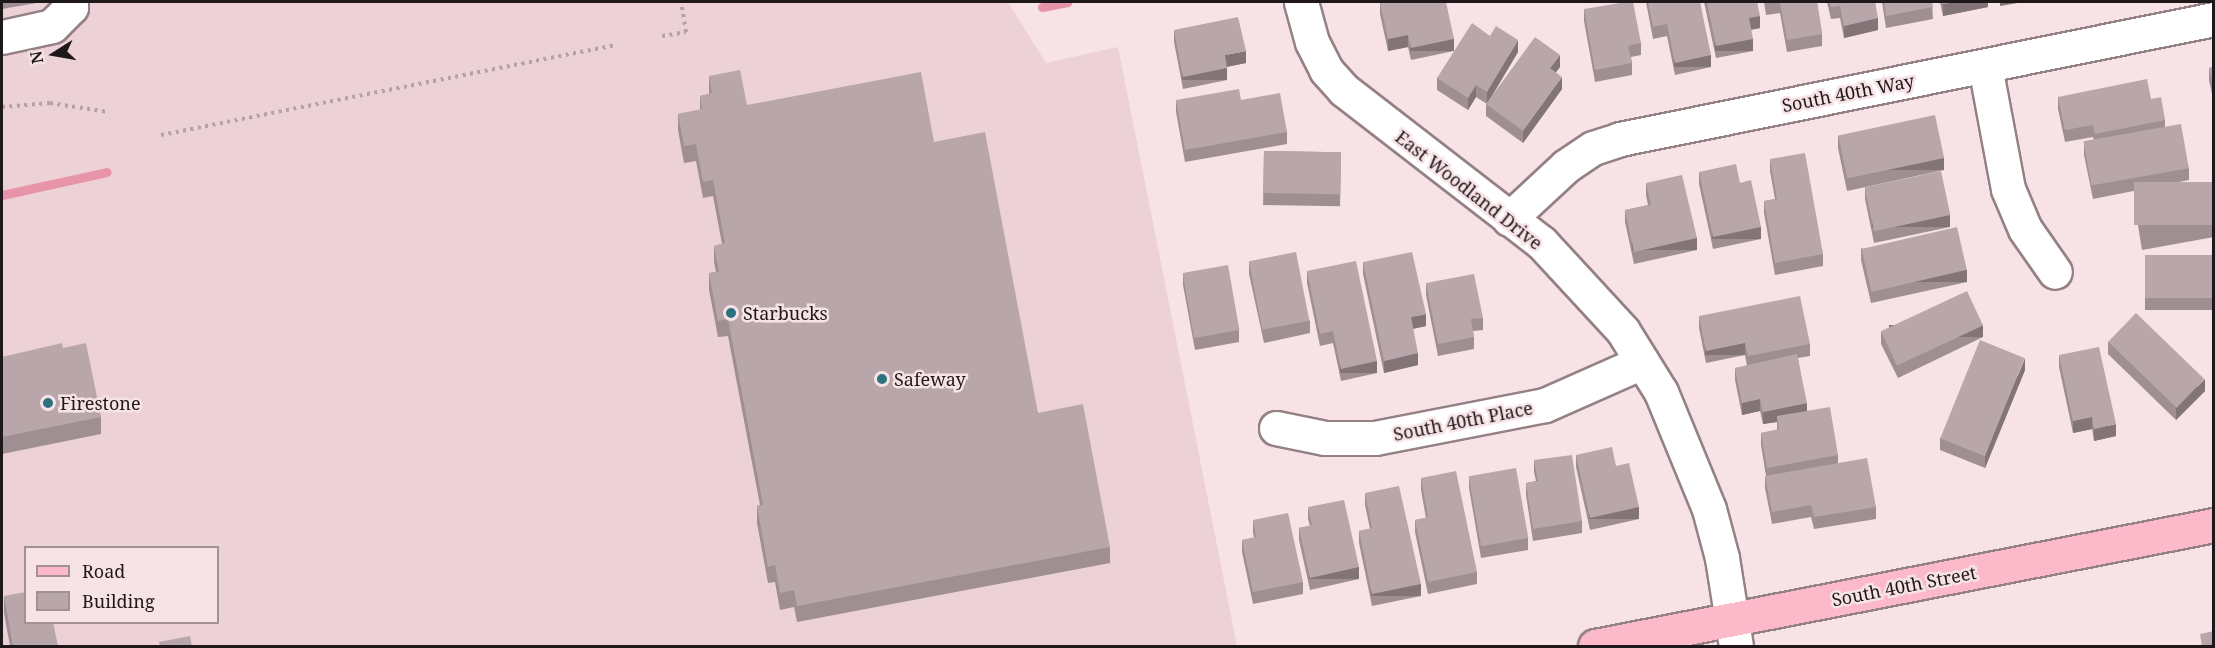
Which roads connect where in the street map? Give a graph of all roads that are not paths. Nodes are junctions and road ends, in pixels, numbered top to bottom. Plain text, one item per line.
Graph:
1 (71, 2) edge
2 (1301, 2) edge
3 (2214, 19) edge
4 (2, 36) edge
5 (1985, 66) junction
6 (1509, 219) junction
7 (2055, 272) dead end
8 (1642, 362) junction
9 (1276, 428) dead end
10 (2214, 525) edge
11 (1734, 633) edge
12 (1595, 646) edge

1 - 4 street
2 - 6 street, East Woodland Drive
3 - 5 street, South 40th Way
5 - 6 street, South 40th Way
5 - 7 street
6 - 8 street, East Woodland Drive
8 - 9 street, South 40th Place
8 - 11 street, East Woodland Drive
10 - 11 main road, South 40th Street
11 - 12 main road, South 40th Street

